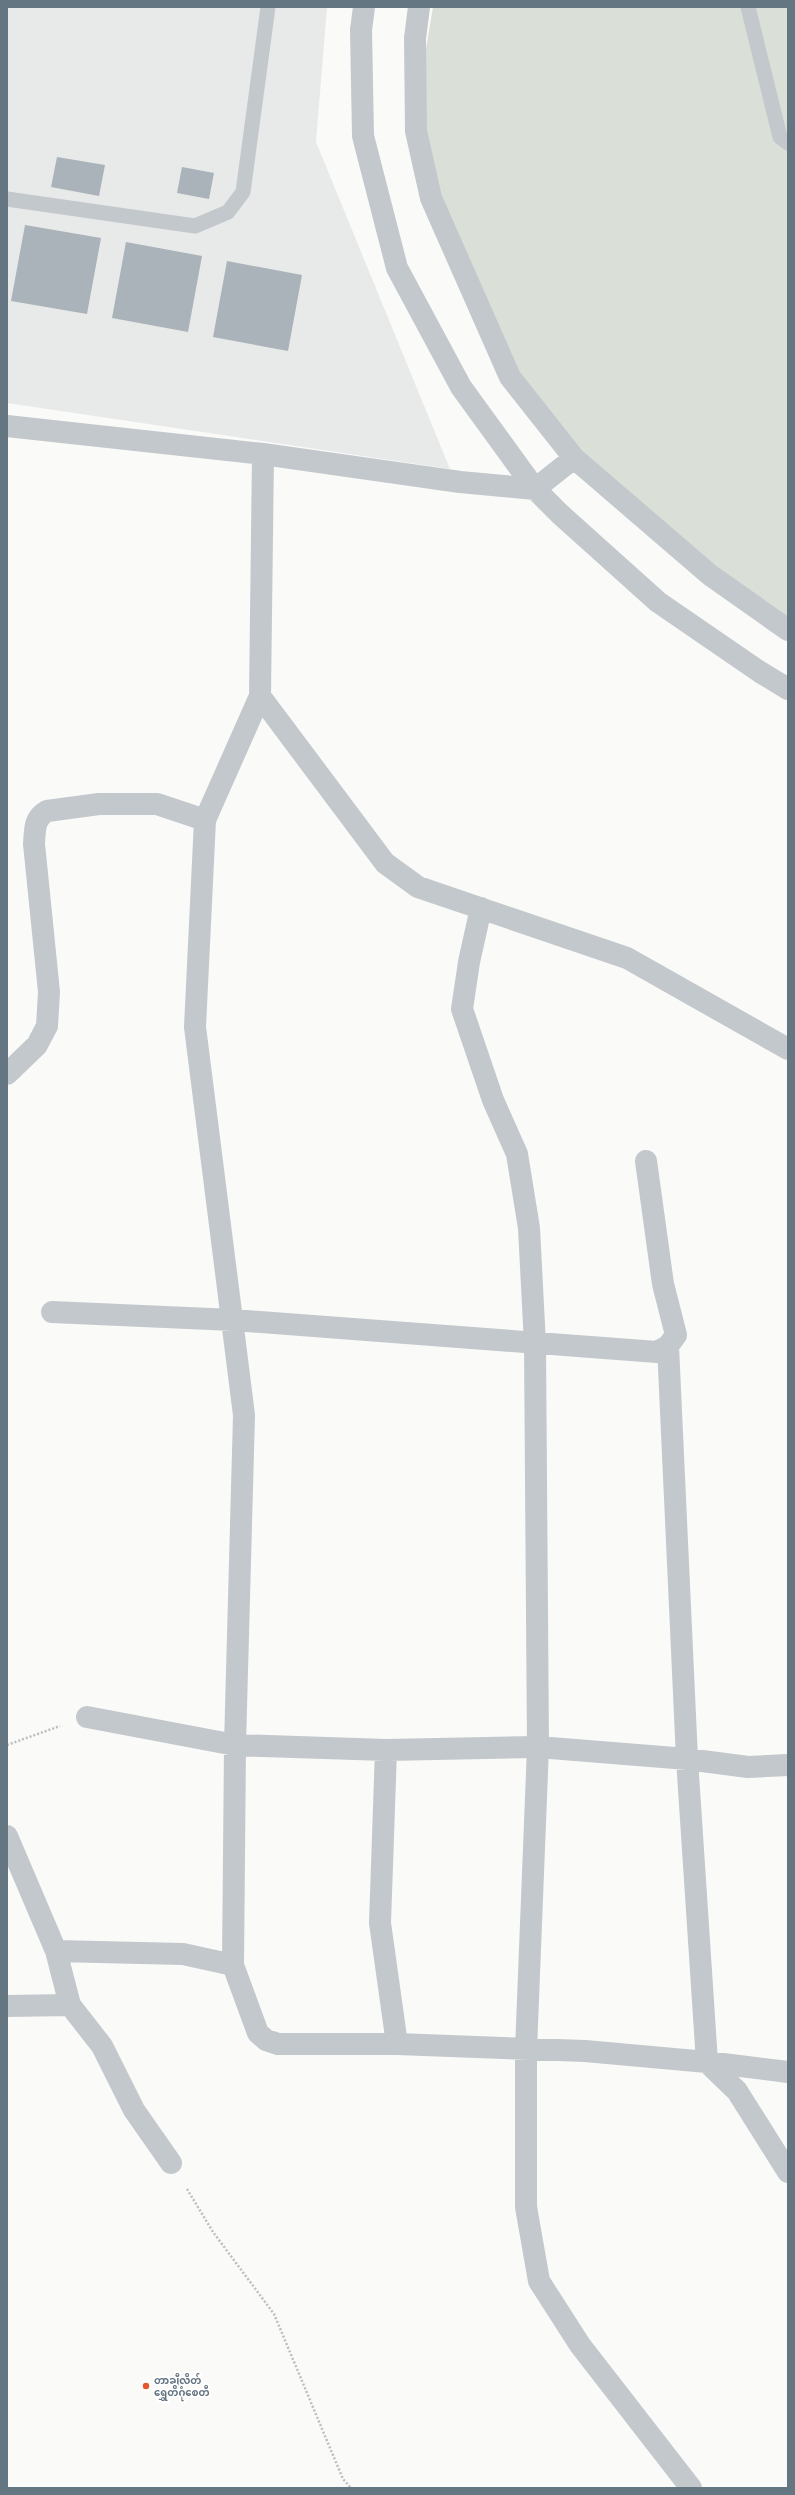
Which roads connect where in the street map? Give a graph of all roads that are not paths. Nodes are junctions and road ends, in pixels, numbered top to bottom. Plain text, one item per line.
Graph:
1 (268, 7) edge
2 (364, 7) edge
3 (419, 7) edge
4 (748, 7) edge
5 (788, 143) edge
6 (7, 199) edge
7 (7, 426) edge
8 (263, 454) junction
9 (574, 458) junction
10 (534, 489) junction
11 (788, 630) edge
12 (788, 689) edge
13 (260, 696) junction
14 (206, 820) junction
15 (481, 908) junction
16 (788, 1049) edge
17 (7, 1074) edge
18 (646, 1162) dead end
19 (52, 1312) dead end
20 (233, 1320) junction
21 (535, 1344) junction
22 (668, 1346) junction
23 (87, 1717) road end
24 (235, 1745) junction
25 (538, 1747) junction
26 (386, 1750) junction
27 (687, 1759) junction
28 (788, 1765) edge
29 (7, 1836) edge
30 (56, 1951) junction
31 (233, 1965) junction
32 (70, 2005) junction
33 (7, 2006) edge
34 (398, 2044) junction
35 (526, 2050) junction
36 (707, 2062) junction
37 (788, 2072) edge
38 (171, 2163) road end
39 (788, 2172) edge
40 (691, 2488) edge

1 - 6 lane
2 - 10 street
3 - 9 street
4 - 5 lane
7 - 8 street
8 - 10 street
8 - 13 street
9 - 10 street
9 - 11 street
10 - 12 street
13 - 14 street
13 - 15 street
14 - 17 street
14 - 20 street
15 - 16 street
15 - 21 street
18 - 22 street
19 - 20 street
20 - 21 street
20 - 24 street
21 - 22 street
21 - 25 street
22 - 27 street
23 - 24 street
24 - 26 street
24 - 31 street
25 - 26 street
25 - 27 street
25 - 35 street
26 - 34 street
27 - 28 street
27 - 36 street
29 - 30 street
30 - 31 street
30 - 32 street
31 - 34 street
32 - 33 street
32 - 38 street
34 - 35 street
35 - 36 street
35 - 40 street
36 - 37 street
36 - 39 street

